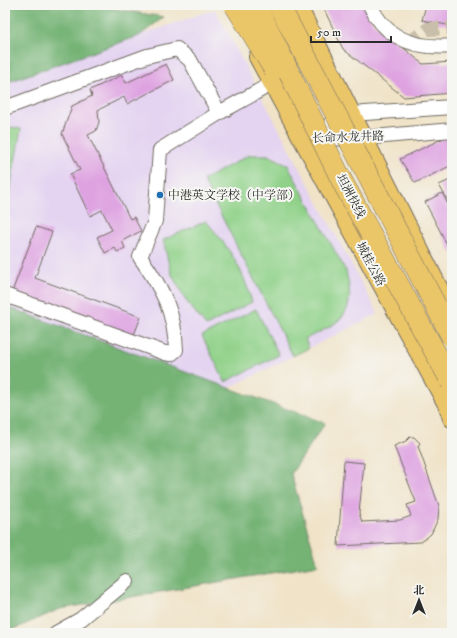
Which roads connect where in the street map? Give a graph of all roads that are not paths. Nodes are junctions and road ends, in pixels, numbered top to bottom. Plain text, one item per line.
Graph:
1 (231, 5) edge
2 (235, 5) edge
3 (256, 5) edge
4 (279, 5) edge
5 (290, 5) edge
6 (297, 5) edge
7 (370, 5) edge
8 (452, 46) edge
9 (273, 83) junction
10 (452, 107) edge
11 (5, 108) edge
12 (219, 113) junction
13 (351, 114) junction
14 (452, 130) edge
15 (362, 138) junction
16 (304, 139) junction
17 (334, 164) junction
18 (424, 282) junction
19 (5, 295) edge
20 (452, 315) edge
21 (452, 337) edge
22 (452, 383) edge
23 (452, 418) edge
24 (127, 580) dead end
25 (56, 633) edge

1 - 9 main road, 城桂公路
2 - 17 highway, bridge
3 - 17 highway, 坦洲快线, bridge
4 - 18 highway, 坦洲快线, bridge
5 - 18 highway, bridge
6 - 13 main road
7 - 8 street
9 - 12 street
9 - 16 main road, 城桂公路
10 - 13 street, 长命水龙井路
11 - 12 street
12 - 19 street
13 - 15 main road
13 - 16 street, 长命水龙井路
14 - 15 street, 长命水龙井路
15 - 16 street, 长命水龙井路
15 - 20 main road
16 - 23 main road, 城桂公路
17 - 22 highway, 坦洲快线, bridge
18 - 21 highway, 坦洲快线, bridge
24 - 25 street

